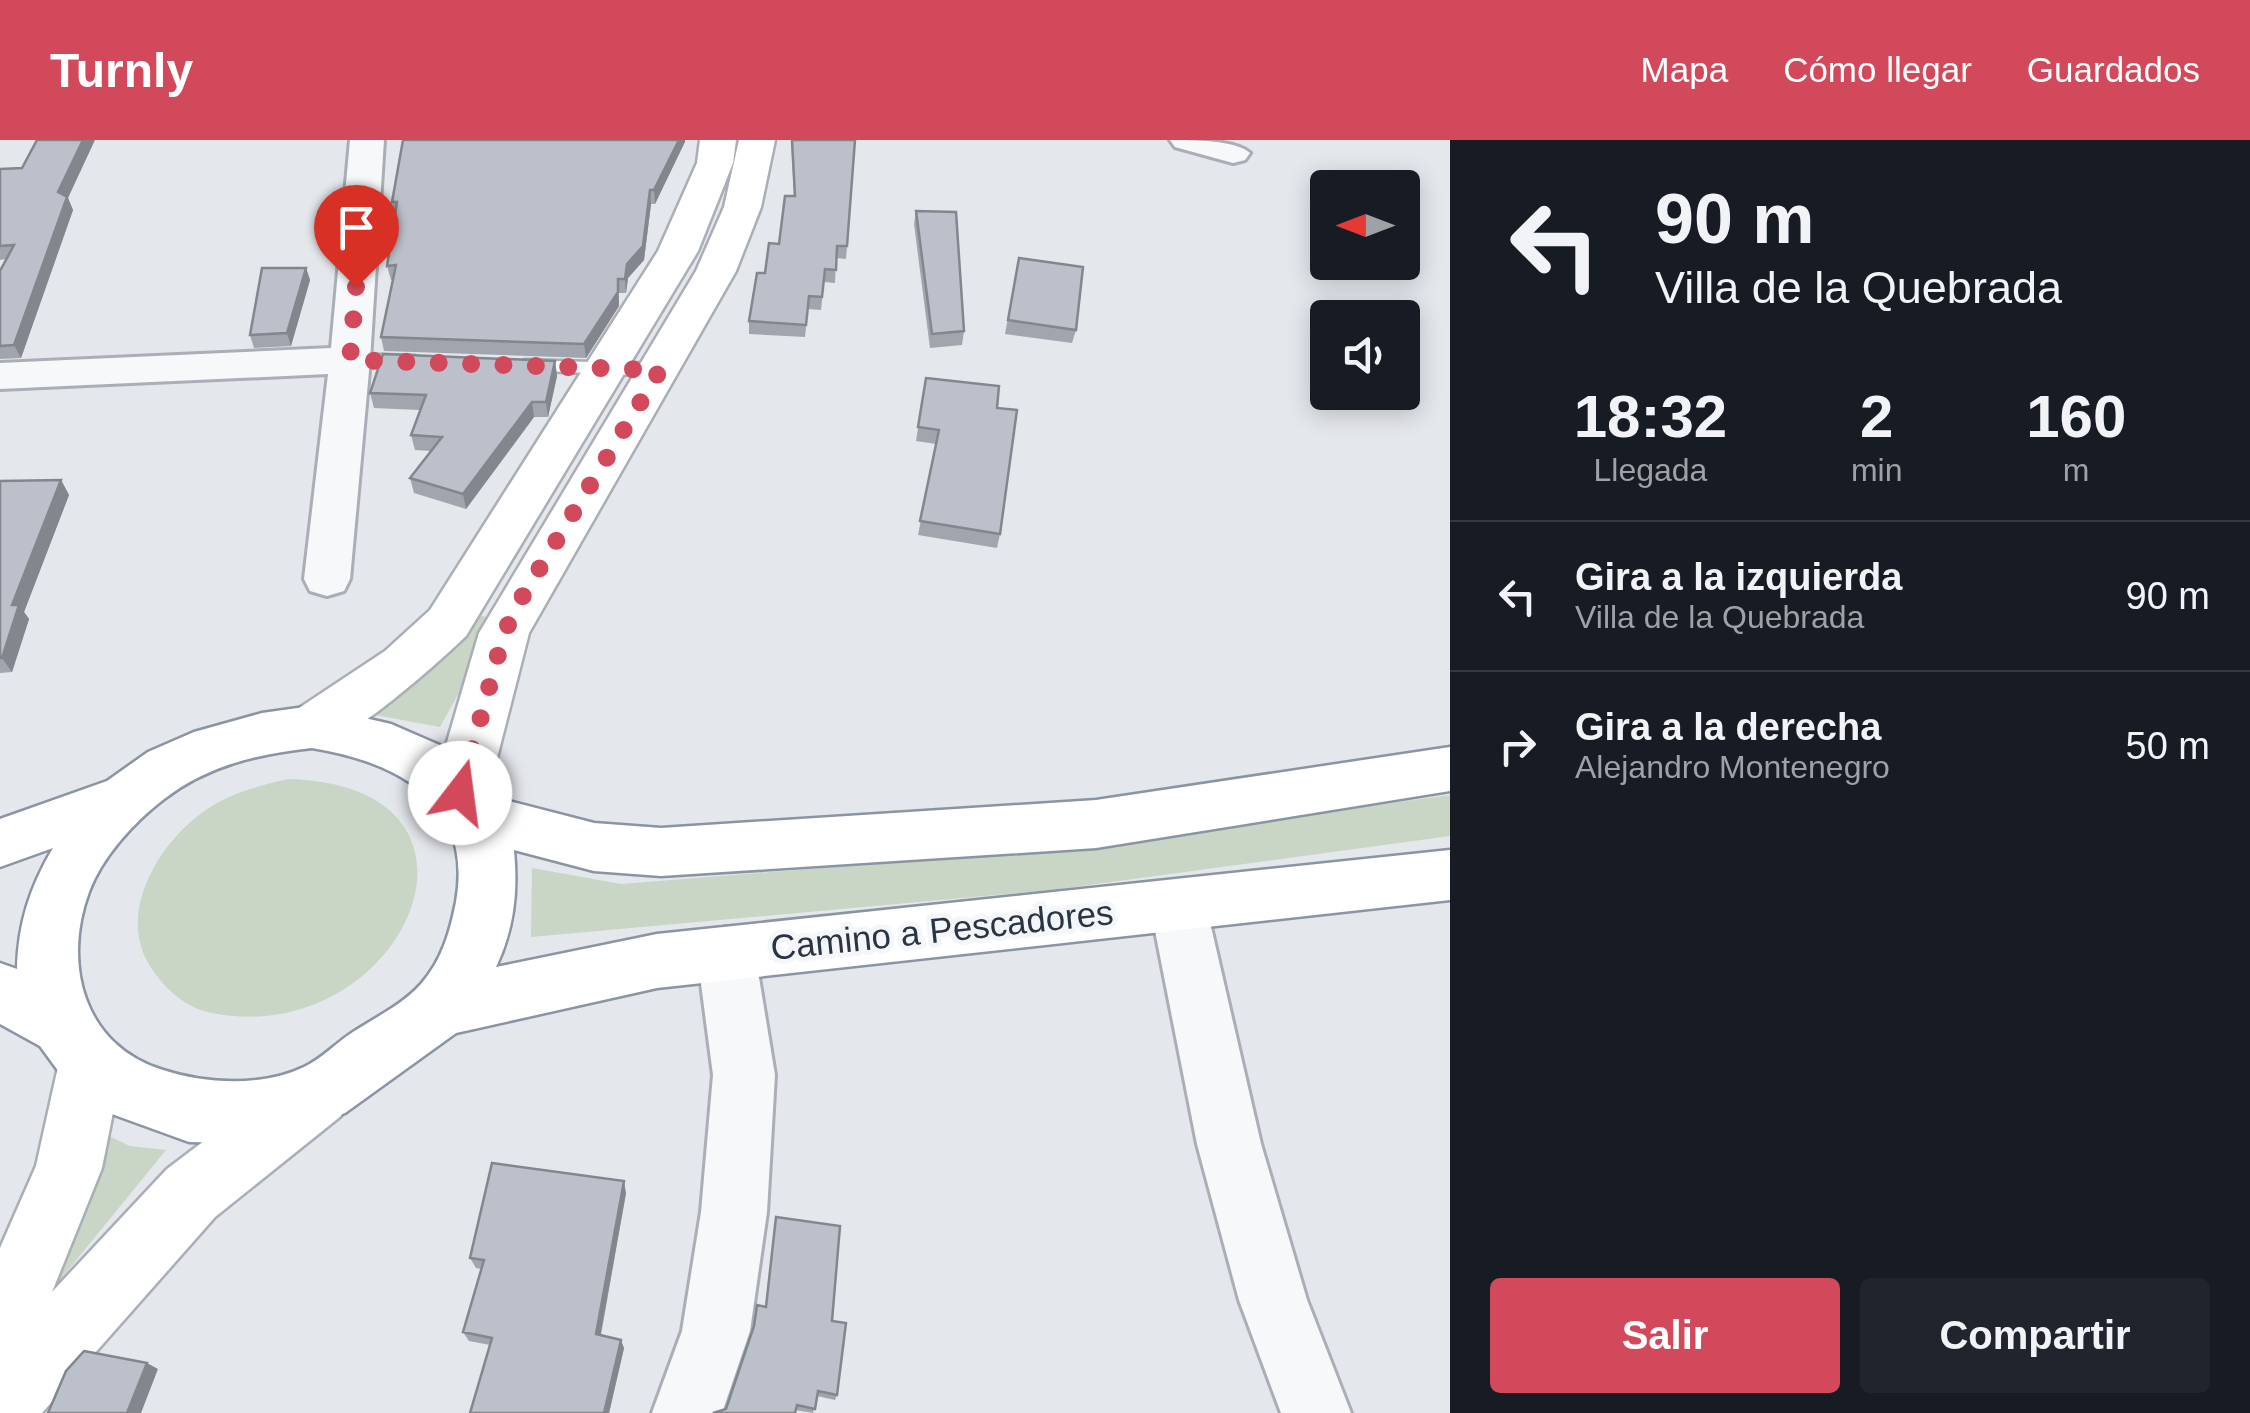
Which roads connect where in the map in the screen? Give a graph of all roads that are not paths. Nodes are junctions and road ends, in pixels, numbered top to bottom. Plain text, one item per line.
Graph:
1 (367, 140) edge
2 (718, 140) edge
3 (757, 140) edge
4 (1187, 140) edge
5 (1233, 153) dead end
6 (350, 360) junction
7 (429, 363) edge
8 (508, 365) edge
9 (607, 368) junction
10 (660, 370) junction
11 (0, 376) edge
12 (327, 579) dead end
13 (312, 727) junction
14 (1450, 768) edge
15 (126, 797) junction
16 (467, 805) junction
17 (0, 843) edge
18 (1450, 875) edge
19 (1178, 904) junction
20 (726, 953) junction
21 (0, 991) edge
22 (438, 1008) junction
23 (74, 1045) junction
24 (318, 1094) junction
25 (0, 1332) edge
26 (0, 1409) edge
27 (687, 1413) edge
28 (1316, 1413) edge

1 - 6 street
2 - 9 main road
3 - 10 main road
4 - 5 street
6 - 7 lane
6 - 11 street
6 - 12 street
8 - 9 lane
9 - 10 lane
9 - 13 main road
10 - 16 main road
13 - 15 main road
13 - 16 main road
14 - 16 main road
15 - 17 main road
15 - 23 main road
16 - 22 main road
18 - 19 main road, Camino a Pescadores
19 - 20 main road, Camino a Pescadores
19 - 28 street
20 - 22 main road, Camino a Pescadores
20 - 27 street
21 - 23 main road
22 - 24 main road
23 - 24 main road
23 - 25 main road
24 - 26 main road

